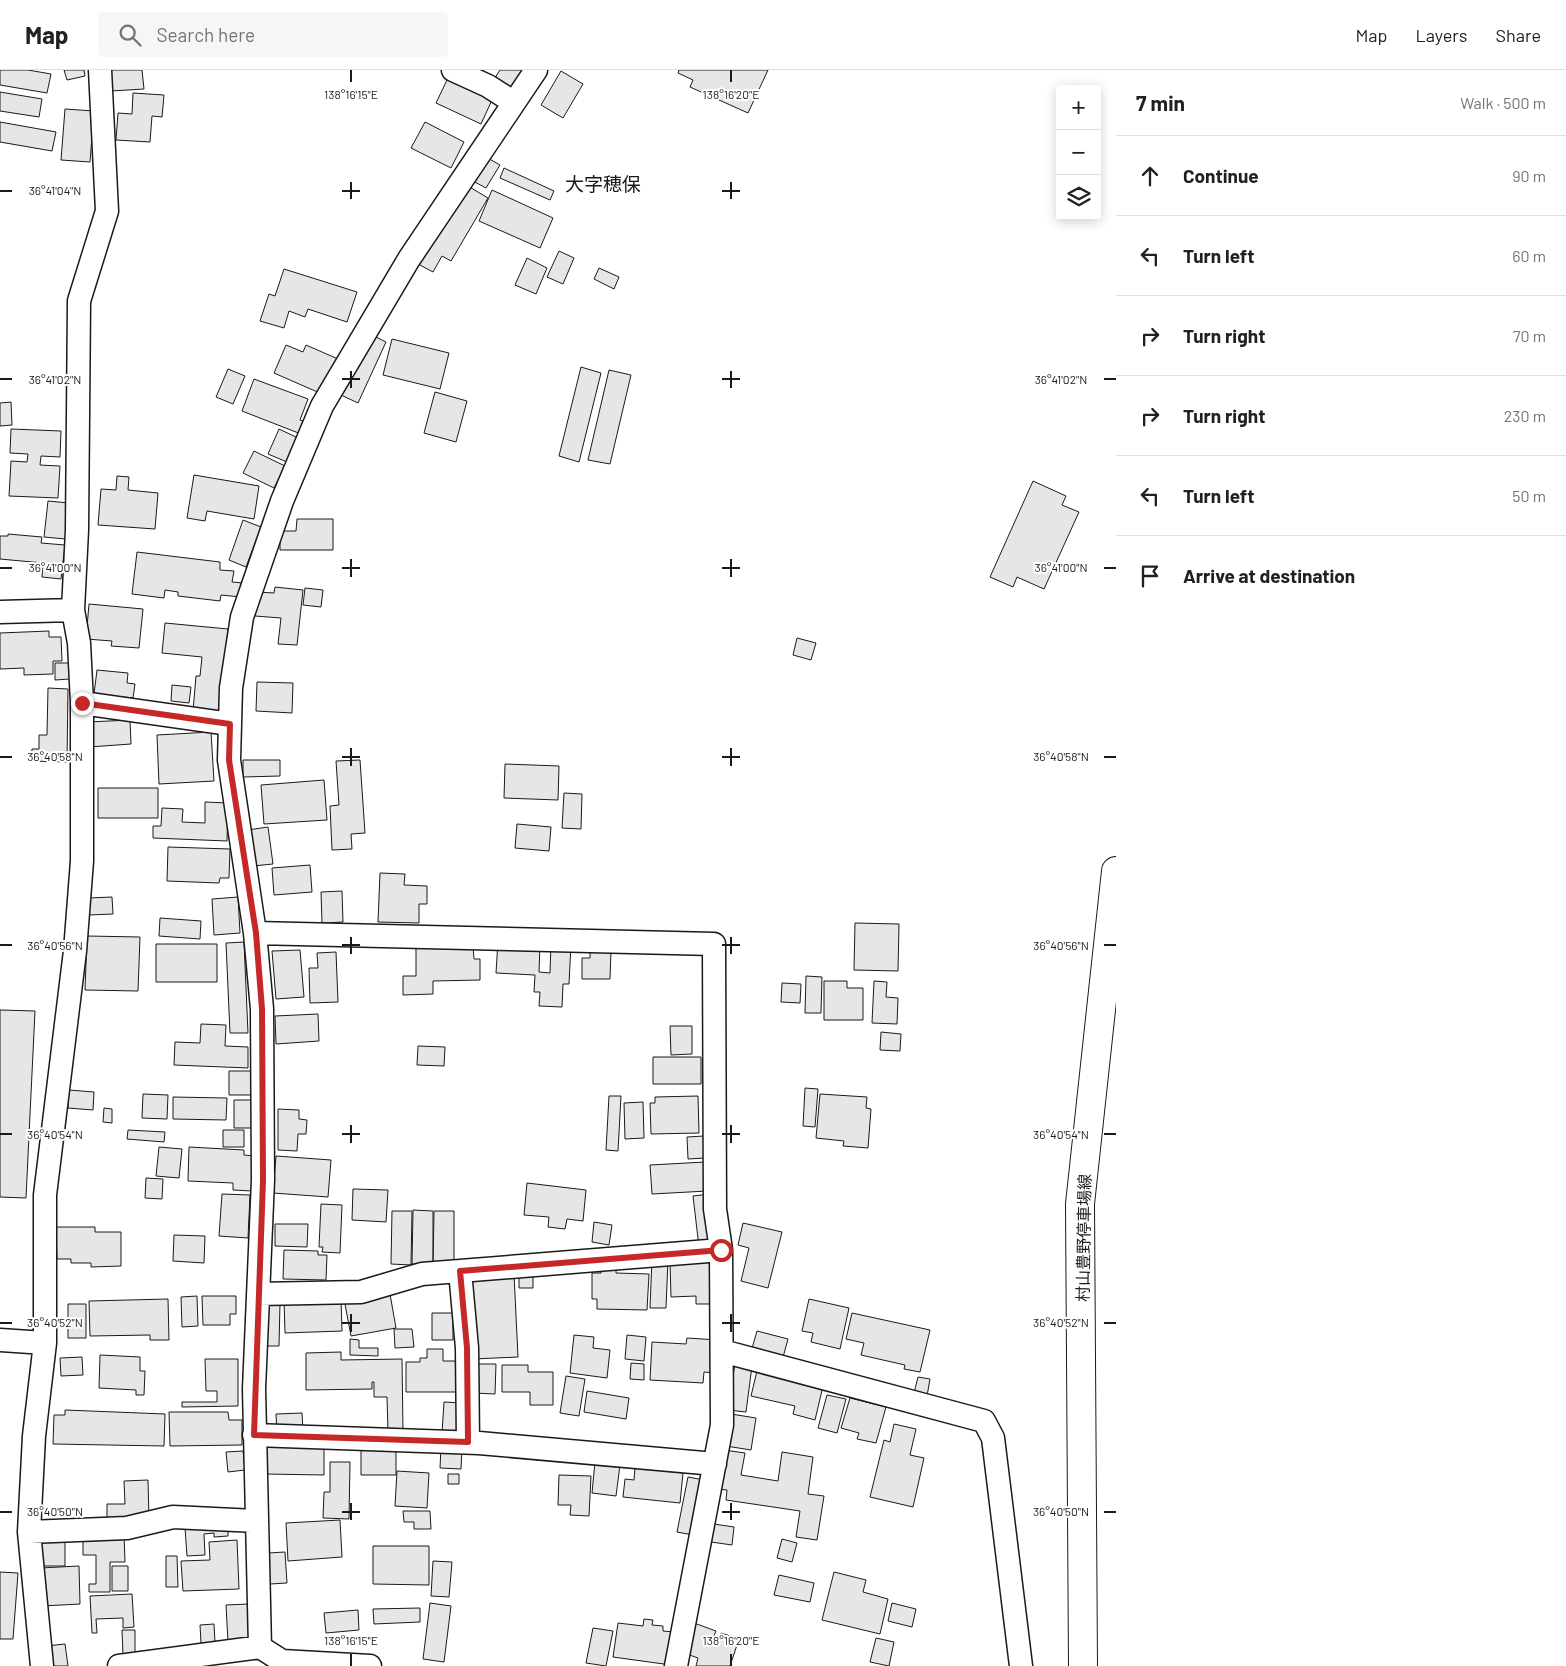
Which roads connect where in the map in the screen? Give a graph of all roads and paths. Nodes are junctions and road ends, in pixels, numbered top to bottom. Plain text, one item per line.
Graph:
1 (100, 70) edge
2 (453, 70) edge
3 (536, 70) edge
4 (513, 102) junction
5 (73, 610) junction
6 (0, 612) edge
7 (82, 703) junction
8 (230, 724) junction
9 (1116, 871) edge
10 (256, 933) junction
11 (721, 1250) junction
12 (460, 1271) junction
13 (258, 1294) junction
14 (0, 1340) edge
15 (45, 1343) junction
16 (722, 1351) junction
17 (254, 1435) junction
18 (468, 1442) junction
19 (715, 1464) junction
20 (256, 1521) junction
21 (29, 1532) junction
22 (260, 1647) junction
23 (42, 1666) edge
24 (119, 1666) edge
25 (370, 1666) edge
26 (676, 1666) edge
27 (1021, 1666) edge
28 (1083, 1666) edge

1 - 5 street
2 - 4 street
3 - 4 street
4 - 8 street
5 - 6 street
5 - 7 street
7 - 8 street
7 - 15 street
8 - 10 street
9 - 28 main road, 村山豊野停車場線
10 - 11 street
10 - 13 street
11 - 12 street
11 - 16 street
12 - 13 street
12 - 18 street
13 - 17 street
14 - 15 street
15 - 21 street
16 - 19 street
16 - 27 street
17 - 18 street
17 - 20 street
18 - 19 street
19 - 26 street
20 - 21 street
20 - 22 street
21 - 23 street
22 - 24 street
22 - 25 street

